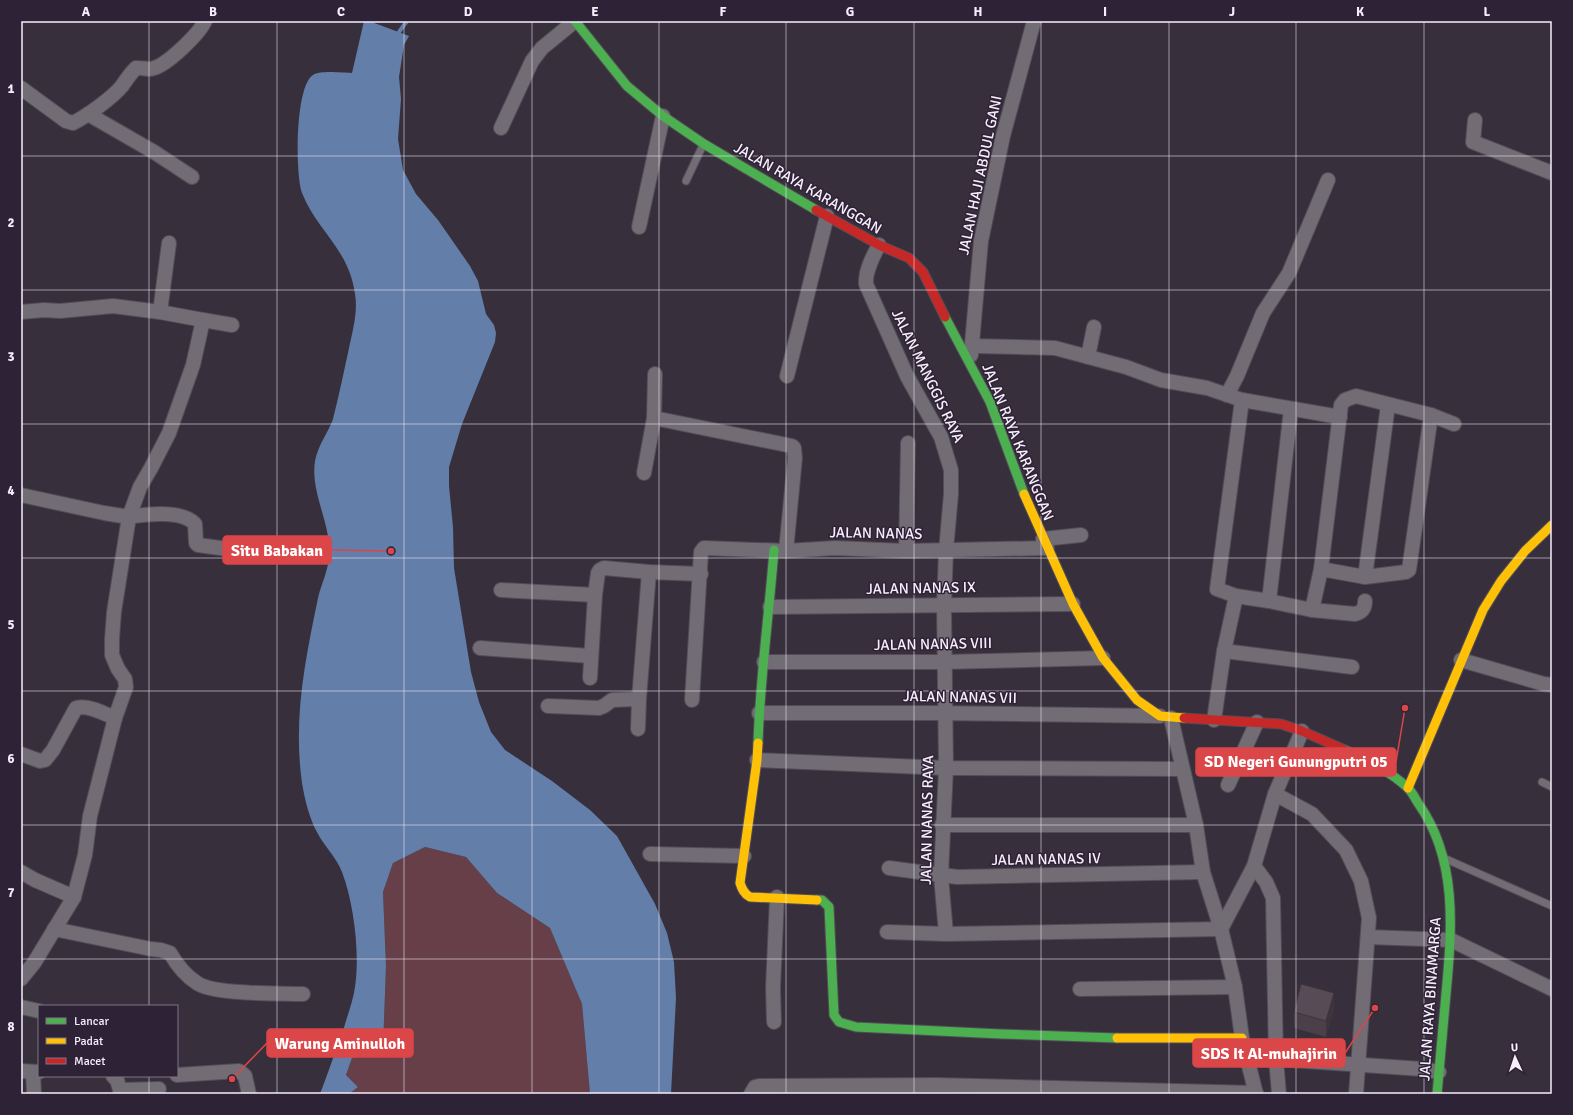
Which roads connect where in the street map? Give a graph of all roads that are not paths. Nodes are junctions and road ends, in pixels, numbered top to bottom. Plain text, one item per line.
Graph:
1 (205, 21) edge
2 (575, 21) edge
3 (1034, 21) edge
4 (21, 88) edge
5 (88, 114) junction
6 (663, 116) junction
7 (1475, 120) dead end
8 (501, 128) dead end
9 (704, 144) junction
10 (1552, 173) edge
11 (192, 177) dead end
12 (1328, 180) dead end
13 (686, 181) dead end
14 (827, 216) junction
15 (638, 226) dead end
16 (169, 243) dead end
17 (879, 245) junction
18 (21, 312) edge
19 (160, 312) junction
20 (203, 320) junction
21 (232, 325) dead end
22 (1094, 327) dead end
23 (972, 346) junction
24 (1088, 356) junction
25 (970, 363) junction
26 (655, 374) dead end
27 (787, 376) dead end
28 (1227, 395) junction
29 (1242, 400) junction
30 (1388, 405) junction
31 (1291, 409) junction
32 (1431, 415) junction
33 (1340, 417) junction
34 (654, 418) junction
35 (1454, 424) dead end
36 (908, 443) dead end
37 (644, 473) dead end
38 (21, 495) edge
39 (128, 517) junction
40 (1552, 525) edge
41 (1081, 534) dead end
42 (1045, 543) junction
43 (235, 550) dead end
44 (780, 550) junction
45 (946, 550) junction
46 (906, 552) junction
47 (1321, 569) junction
48 (649, 572) junction
49 (701, 574) junction
50 (1365, 577) junction
51 (501, 590) dead end
52 (595, 595) junction
53 (1236, 596) junction
54 (1365, 600) dead end
55 (1269, 601) junction
56 (1073, 604) junction
57 (944, 605) junction
58 (770, 607) junction
59 (1312, 610) junction
60 (480, 648) dead end
61 (1224, 651) junction
62 (590, 656) junction
63 (1103, 658) junction
64 (1461, 660) junction
65 (764, 662) junction
66 (944, 662) junction
67 (1352, 667) dead end
68 (590, 678) dead end
69 (1552, 685) edge
70 (639, 699) junction
71 (692, 700) dead end
72 (548, 706) dead end
73 (759, 713) junction
74 (945, 713) junction
75 (1166, 717) junction
76 (116, 718) junction
77 (1214, 720) junction
78 (1257, 722) junction
79 (638, 729) dead end
80 (1302, 731) junction
81 (21, 754) edge
82 (757, 760) junction
83 (946, 768) junction
84 (1182, 769) junction
85 (1542, 782) dead end
86 (1228, 785) dead end
87 (1408, 788) junction
88 (1552, 788) edge
89 (1275, 794) junction
90 (942, 825) junction
91 (1196, 825) junction
92 (650, 854) dead end
93 (744, 856) junction
94 (1443, 858) junction
95 (1254, 866) junction
96 (890, 868) dead end
97 (21, 872) edge
98 (1204, 872) junction
99 (940, 876) junction
100 (74, 897) junction
101 (777, 897) junction
102 (1552, 906) edge
103 (54, 929) junction
104 (1221, 929) junction
105 (887, 932) dead end
106 (946, 934) junction
107 (1368, 937) junction
108 (1451, 940) junction
109 (21, 979) edge
110 (1235, 987) junction
111 (1080, 989) dead end
112 (1552, 989) edge
113 (304, 994) dead end
114 (21, 1007) edge
115 (38, 1011) edge
116 (774, 1022) dead end
117 (1242, 1038) junction
118 (1276, 1059) junction
119 (1358, 1065) junction
120 (31, 1071) edge
121 (1439, 1072) junction
122 (178, 1075) edge
123 (115, 1077) edge
124 (159, 1086) edge
125 (936, 1090) edge
126 (1019, 1091) edge
127 (34, 1094) edge
128 (249, 1094) edge
129 (751, 1094) edge
130 (1256, 1094) edge
131 (1279, 1094) edge
132 (1356, 1094) edge
133 (1437, 1094) edge

1 - 5 street
2 - 6 street, JALAN RAYA KARANGGAN
2 - 8 street
3 - 23 street, JALAN HAJI ABDUL GANI
4 - 5 street
5 - 11 street
6 - 9 street, JALAN RAYA KARANGGAN
6 - 15 street
7 - 10 street
9 - 13 lane
9 - 14 street, JALAN RAYA KARANGGAN
12 - 28 street
14 - 17 street, JALAN RAYA KARANGGAN
14 - 27 street
16 - 19 street
17 - 25 street, JALAN RAYA KARANGGAN
17 - 45 street, JALAN MANGGIS RAYA
18 - 19 street
19 - 20 street
20 - 21 street
20 - 39 street
22 - 24 street
23 - 24 street
23 - 25 street, JALAN HAJI ABDUL GANI
24 - 28 street
25 - 42 street, JALAN RAYA KARANGGAN
26 - 34 street
28 - 29 street
29 - 31 street
29 - 53 street
30 - 32 street
30 - 33 street
30 - 50 street
31 - 33 street
31 - 55 street
32 - 35 street
32 - 50 street
33 - 47 street
34 - 37 street
34 - 44 street
36 - 46 street
38 - 39 street
39 - 43 street
39 - 76 street
40 - 64 street
41 - 42 street, JALAN NANAS
42 - 45 street, JALAN NANAS
42 - 56 street, JALAN RAYA KARANGGAN
44 - 46 street, JALAN NANAS
44 - 49 street, JALAN NANAS
44 - 58 street
45 - 46 street, JALAN NANAS
45 - 57 street, JALAN NANAS RAYA
47 - 50 street
47 - 59 street
48 - 49 street
48 - 52 street
48 - 70 street
49 - 71 street
51 - 52 street
52 - 62 street
53 - 55 street
53 - 61 street
54 - 59 street
55 - 59 street
56 - 57 street, JALAN NANAS IX
56 - 63 street, JALAN RAYA KARANGGAN
57 - 58 street, JALAN NANAS IX
57 - 66 street, JALAN NANAS RAYA
58 - 65 street
60 - 62 street
61 - 67 street
61 - 77 street
62 - 68 street
63 - 66 street, JALAN NANAS VIII
63 - 75 street, JALAN RAYA KARANGGAN
64 - 69 street
64 - 87 street
65 - 66 street, JALAN NANAS VIII
65 - 73 street
66 - 74 street, JALAN NANAS RAYA
70 - 72 street
70 - 79 street
73 - 74 street, JALAN NANAS VII
73 - 82 street
74 - 75 street, JALAN NANAS VII
74 - 83 street, JALAN NANAS RAYA
75 - 77 street
75 - 84 street
76 - 81 street
76 - 100 street
77 - 78 street
78 - 80 street
78 - 86 street
80 - 87 street
80 - 89 street
82 - 83 street
82 - 93 street
83 - 84 street
83 - 90 street, JALAN NANAS RAYA
84 - 91 street
85 - 88 lane
87 - 94 street, JALAN RAYA BINAMARGA
89 - 95 street
89 - 107 street
90 - 91 street
90 - 99 street, JALAN NANAS RAYA
91 - 98 street
92 - 93 street
93 - 101 street
94 - 102 lane
94 - 108 street, JALAN RAYA BINAMARGA
95 - 104 street
95 - 118 street
96 - 99 street, JALAN NANAS IV
97 - 100 street
98 - 99 street, JALAN NANAS IV
98 - 104 street
99 - 106 street, JALAN NANAS RAYA
100 - 103 street
101 - 116 street
101 - 117 street
103 - 109 street
103 - 113 street
104 - 106 street
104 - 110 street
105 - 106 street
107 - 108 street
107 - 119 street
108 - 112 street
108 - 121 street, JALAN RAYA BINAMARGA
110 - 111 street
110 - 117 street
114 - 115 street
117 - 130 street
118 - 119 street
118 - 131 street
119 - 121 street
119 - 132 street
120 - 127 street
121 - 133 street, JALAN RAYA BINAMARGA
122 - 128 street
123 - 124 street
125 - 126 street
125 - 129 street
126 - 130 street

